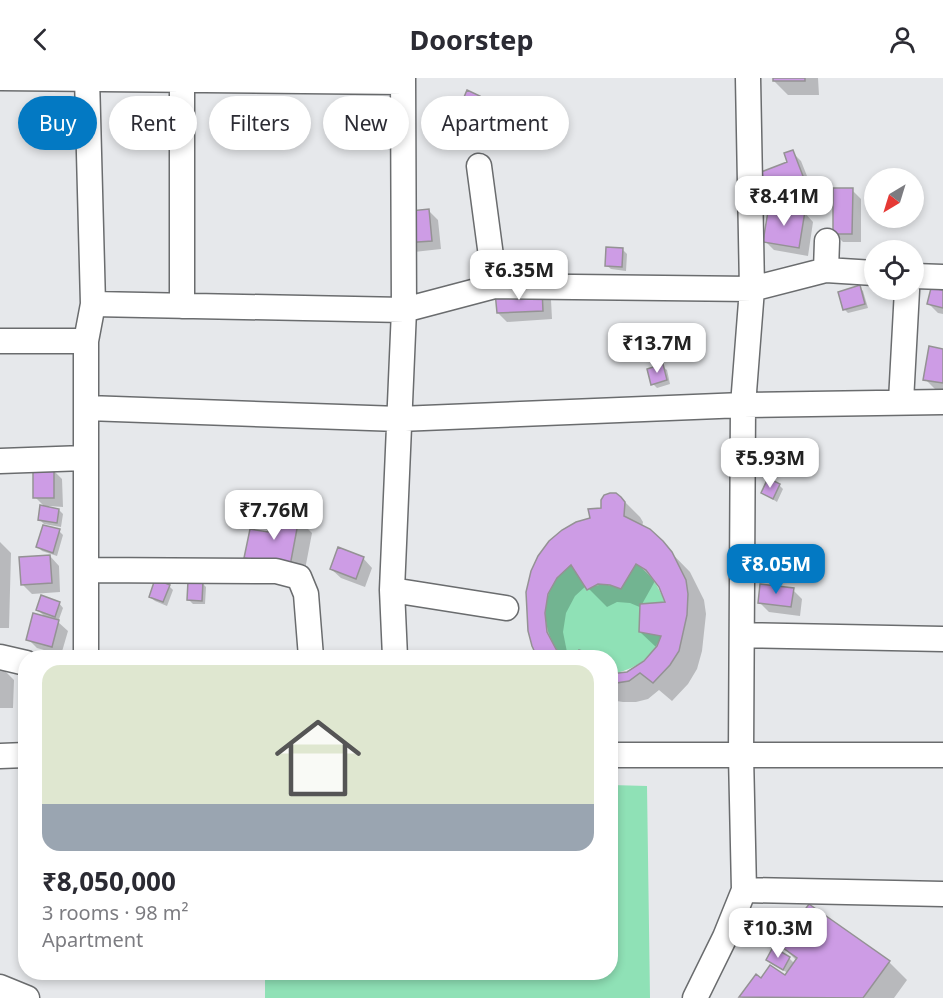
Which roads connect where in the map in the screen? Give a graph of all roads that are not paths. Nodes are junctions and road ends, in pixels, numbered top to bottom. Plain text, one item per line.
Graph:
1 (0, 78) edge
2 (748, 78) edge
3 (87, 79) edge
4 (403, 80) edge
5 (182, 81) junction
6 (479, 166) dead end
7 (827, 241) dead end
8 (826, 270) junction
9 (864, 272) edge
10 (924, 276) edge
11 (943, 277) edge
12 (495, 286) junction
13 (752, 289) junction
14 (906, 300) edge
15 (93, 304) junction
16 (182, 306) junction
17 (404, 310) junction
18 (0, 341) edge
19 (86, 341) junction
20 (901, 401) junction
21 (943, 402) edge
22 (742, 405) junction
23 (87, 408) junction
24 (399, 419) junction
25 (85, 458) junction
26 (0, 461) edge
27 (86, 570) junction
28 (392, 590) junction
29 (506, 608) dead end
30 (742, 635) junction
31 (943, 639) edge
32 (86, 650) edge
33 (310, 650) edge
34 (395, 650) edge
35 (0, 657) edge
36 (18, 661) edge
37 (18, 755) edge
38 (618, 755) edge
39 (741, 755) junction
40 (943, 755) edge
41 (0, 756) edge
42 (744, 890) junction
43 (943, 894) edge
44 (695, 998) edge

1 - 3 street
2 - 13 street
3 - 5 street
3 - 15 street
4 - 5 street
4 - 17 street
5 - 16 street
6 - 12 street
7 - 8 street
8 - 9 street
8 - 13 street
10 - 11 street
12 - 13 street
12 - 17 street
13 - 22 street
14 - 20 street
15 - 16 street
15 - 19 street
16 - 17 street
17 - 24 street
18 - 19 street
19 - 23 street
20 - 21 street
20 - 22 street
22 - 24 street
22 - 30 street
23 - 24 street
23 - 25 street
24 - 28 street
25 - 26 street
25 - 27 street
27 - 32 street
27 - 33 street
28 - 29 street
28 - 34 street
30 - 31 street
30 - 39 street
35 - 36 street
37 - 41 street
38 - 39 street
39 - 40 street
39 - 42 street
42 - 43 street
42 - 44 street

